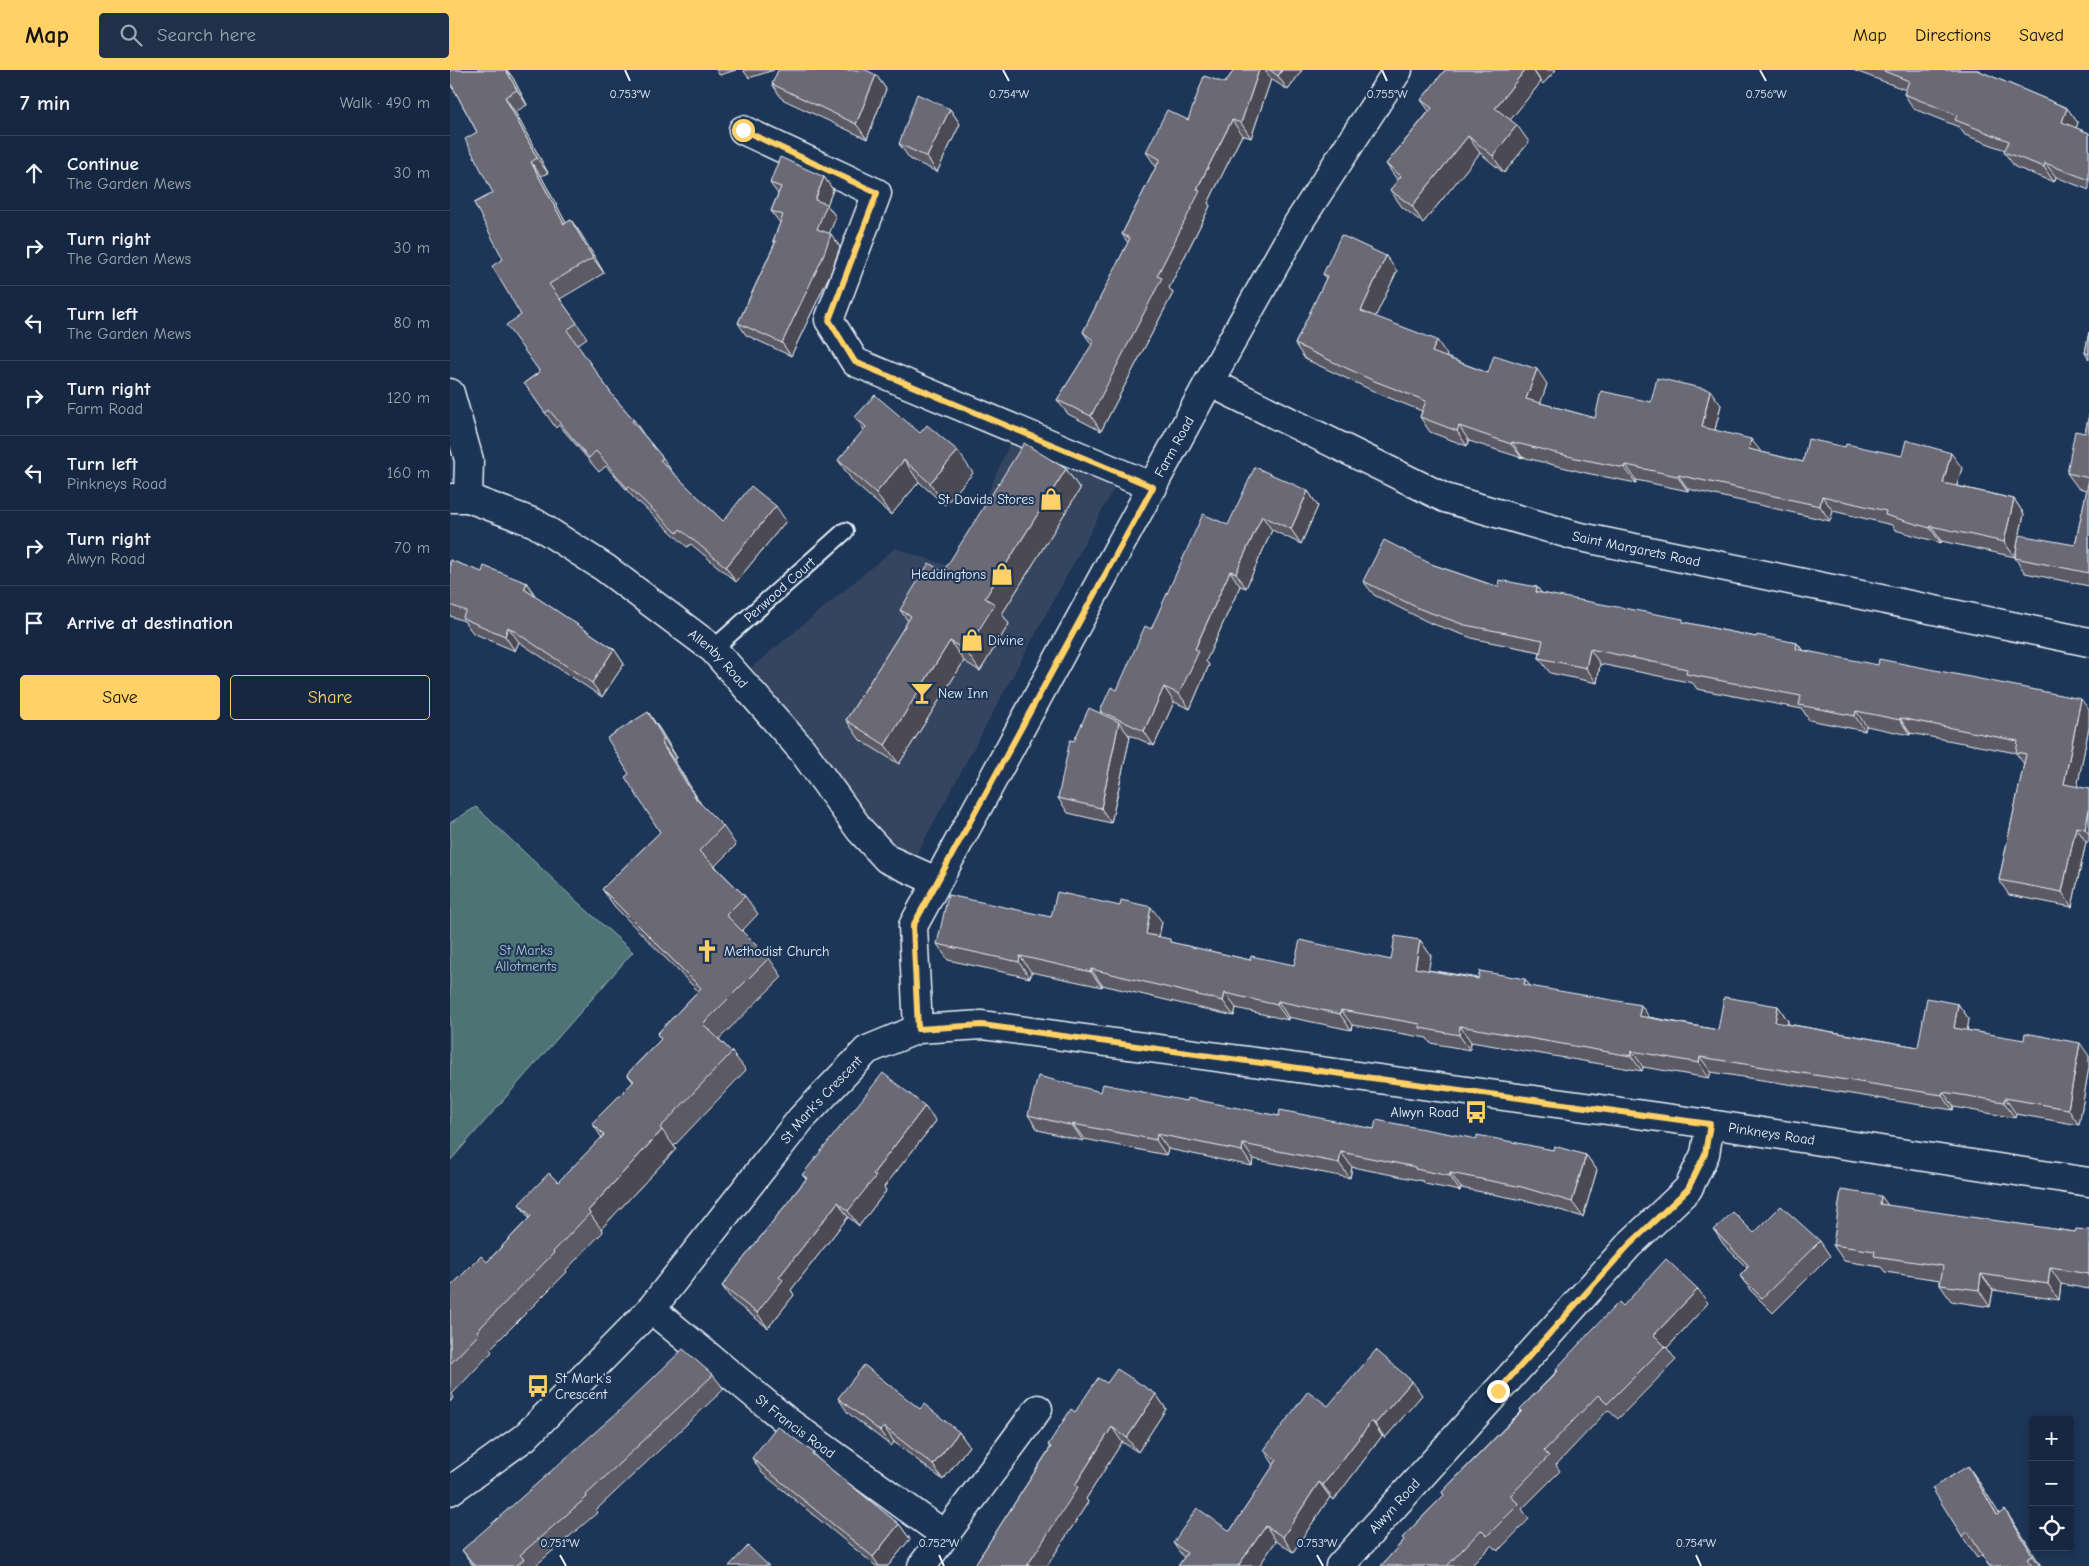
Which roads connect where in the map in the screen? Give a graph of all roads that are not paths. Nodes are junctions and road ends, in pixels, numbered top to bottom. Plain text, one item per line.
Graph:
1 (1398, 70) edge
2 (743, 130) dead end
3 (1209, 382) junction
4 (450, 393) edge
5 (1153, 487) junction
6 (459, 498) edge
7 (845, 532) dead end
8 (2089, 642) edge
9 (713, 649) junction
10 (936, 881) junction
11 (918, 1029) junction
12 (1710, 1124) junction
13 (2089, 1182) edge
14 (651, 1308) junction
15 (1038, 1409) dead end
16 (450, 1491) edge
17 (945, 1535) junction
18 (922, 1566) edge
19 (1340, 1566) edge

1 - 3 street, Farm Road
2 - 5 street
3 - 5 street, Farm Road
3 - 8 street, Saint Margarets Road
4 - 6 street
5 - 10 street, Farm Road
6 - 9 street, Allenby Road
7 - 9 lane, Penwood Court
9 - 10 street, Allenby Road
10 - 11 street, Farm Road
11 - 12 street, Pinkneys Road
11 - 14 street, St Mark's Crescent
12 - 13 street, Pinkneys Road
12 - 19 street, Alwyn Road
14 - 16 street, St Mark's Crescent
14 - 17 street, St Francis Road
15 - 17 street
17 - 18 street

